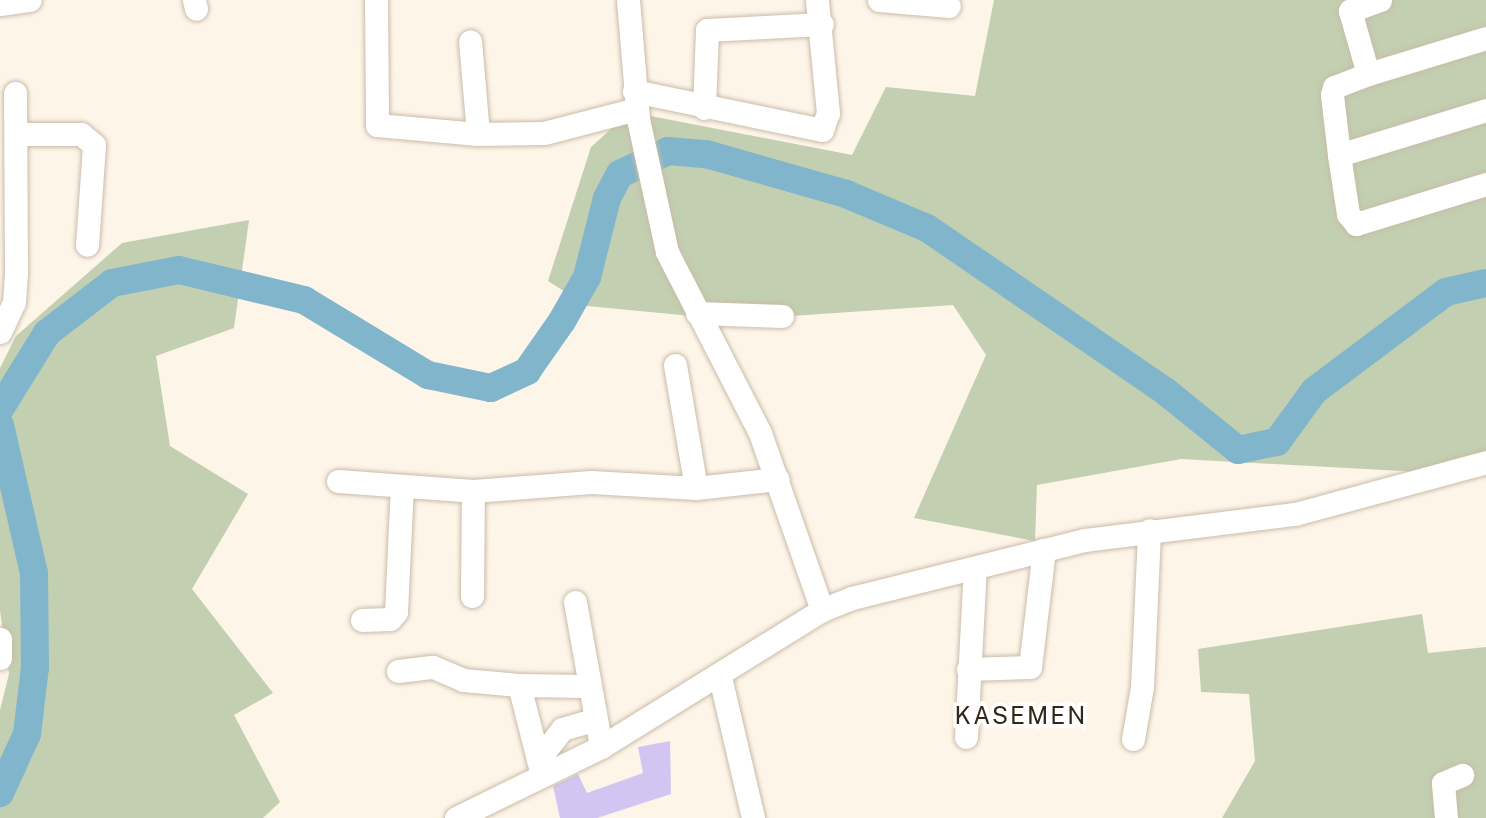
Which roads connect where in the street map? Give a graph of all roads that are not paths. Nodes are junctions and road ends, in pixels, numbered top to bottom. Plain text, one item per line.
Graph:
1 (30, 0) edge
2 (376, 0) edge
3 (628, 0) edge
4 (817, 0) edge
5 (879, 0) edge
6 (1380, 0) edge
7 (0, 4) edge
8 (949, 6) dead end
9 (822, 24) junction
10 (1486, 38) edge
11 (470, 41) dead end
12 (1368, 74) junction
13 (16, 93) dead end
14 (636, 107) junction
15 (704, 108) junction
16 (1486, 110) edge
17 (20, 134) junction
18 (478, 134) junction
19 (1339, 155) junction
20 (7, 169) edge
21 (1486, 184) edge
22 (87, 245) dead end
23 (7, 302) edge
24 (697, 313) junction
25 (782, 316) dead end
26 (0, 332) edge
27 (675, 365) dead end
28 (1486, 462) edge
29 (778, 479) junction
30 (338, 481) dead end
31 (402, 487) junction
32 (696, 488) junction
33 (473, 491) junction
34 (1149, 530) junction
35 (1044, 550) junction
36 (975, 568) junction
37 (472, 596) dead end
38 (575, 602) dead end
39 (822, 610) junction
40 (362, 620) dead end
41 (0, 639) edge
42 (0, 658) edge
43 (968, 669) junction
44 (398, 671) dead end
45 (720, 677) junction
46 (519, 685) junction
47 (586, 686) junction
48 (594, 719) junction
49 (966, 737) dead end
50 (1133, 739) dead end
51 (601, 747) junction
52 (540, 768) junction
53 (1462, 775) dead end
54 (456, 818) edge
55 (753, 818) edge
56 (1446, 818) edge

1 - 7 street
2 - 18 street
3 - 14 street
4 - 9 street
5 - 8 street
6 - 12 street
9 - 15 street
9 - 15 street
10 - 12 street
11 - 18 street
12 - 19 street
13 - 17 street
14 - 15 street
14 - 18 street
14 - 24 street
16 - 19 street
17 - 20 street
17 - 22 street
19 - 21 street
20 - 23 street
23 - 26 street
24 - 25 street
24 - 29 street
27 - 32 street
28 - 34 street
29 - 32 street
29 - 39 street
30 - 31 street
31 - 33 street
31 - 40 street
32 - 33 street
33 - 37 street
34 - 35 street
34 - 50 street
35 - 36 street
35 - 43 street
36 - 39 street
36 - 43 street
38 - 47 street
39 - 45 street
41 - 42 street
43 - 49 street
44 - 46 street
45 - 51 street
45 - 55 street
46 - 47 street
46 - 52 street
47 - 48 street
48 - 51 street
48 - 52 street
51 - 52 street
52 - 54 street
53 - 56 street

